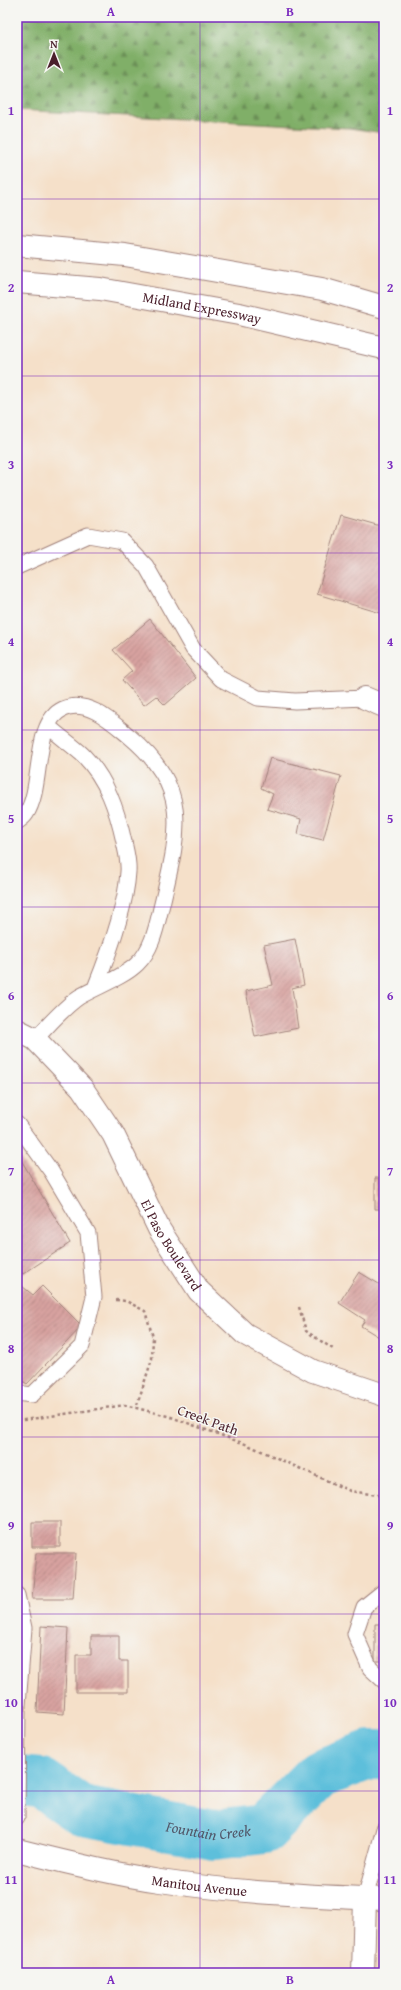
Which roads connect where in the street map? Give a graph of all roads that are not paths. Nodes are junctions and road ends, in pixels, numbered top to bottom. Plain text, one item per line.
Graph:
1 (17, 245) edge
2 (17, 282) edge
3 (384, 307) edge
4 (384, 348) edge
5 (17, 567) edge
6 (375, 702) edge
7 (48, 726) junction
8 (17, 822) edge
9 (95, 988) junction
10 (26, 1035) edge
11 (17, 1124) edge
12 (17, 1393) edge
13 (384, 1395) edge
14 (384, 1591) edge
15 (17, 1595) edge
16 (384, 1681) edge
17 (18, 1705) edge
18 (17, 1818) edge
19 (384, 1829) edge
20 (17, 1850) edge
21 (374, 1898) edge
22 (363, 1973) edge

1 - 3 main road
2 - 4 main road, Midland Expressway
5 - 6 lane
7 - 8 lane
7 - 9 lane
7 - 9 lane
9 - 10 lane
10 - 13 main road, El Paso Boulevard
11 - 12 lane
14 - 16 lane
15 - 17 lane
17 - 18 lane
19 - 21 lane
20 - 21 main road, Manitou Avenue
21 - 22 main road

